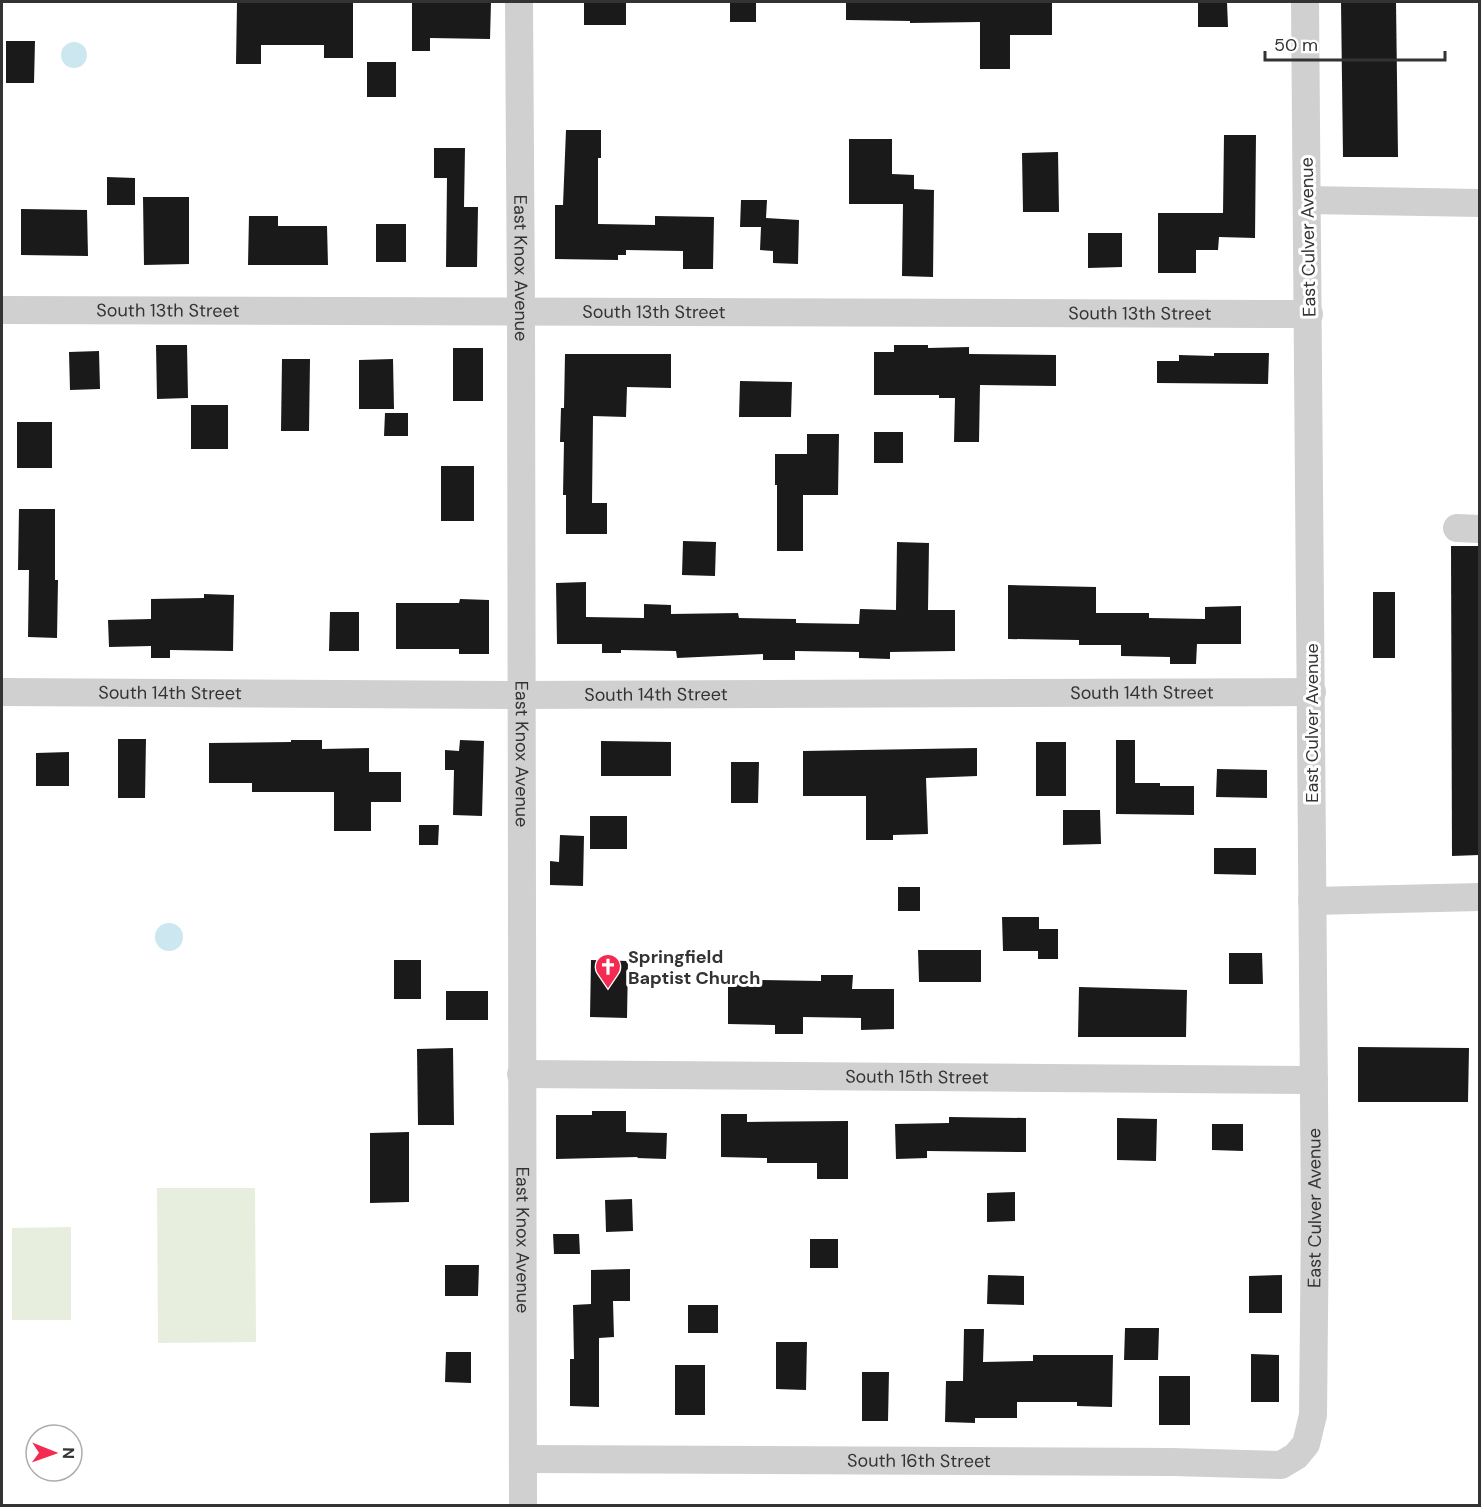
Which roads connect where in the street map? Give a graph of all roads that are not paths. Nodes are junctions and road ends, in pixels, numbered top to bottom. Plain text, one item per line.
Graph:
1 (519, 2) edge
2 (1305, 2) edge
3 (1307, 200) junction
4 (1479, 203) edge
5 (2, 310) edge
6 (521, 310) junction
7 (1309, 314) junction
8 (2, 692) edge
9 (1312, 692) junction
10 (521, 695) junction
11 (1479, 897) edge
12 (1312, 901) junction
13 (521, 1074) junction
14 (1314, 1080) junction
15 (1306, 1444) joint
16 (523, 1460) junction
17 (523, 1506) edge

1 - 6 street, East Knox Avenue
2 - 3 street, East Culver Avenue
3 - 4 street
3 - 7 street, East Culver Avenue
5 - 6 street, South 13th Street
6 - 7 street, South 13th Street
6 - 10 street, East Knox Avenue
7 - 9 street, East Culver Avenue
8 - 10 street, South 14th Street
9 - 10 street, South 14th Street
9 - 12 street, East Culver Avenue
10 - 13 street, East Knox Avenue
11 - 12 street
12 - 14 street, East Culver Avenue
13 - 14 street, South 15th Street
13 - 16 street, East Knox Avenue
14 - 15 street, East Culver Avenue
15 - 16 street, South 16th Street
16 - 17 street, East Knox Avenue

